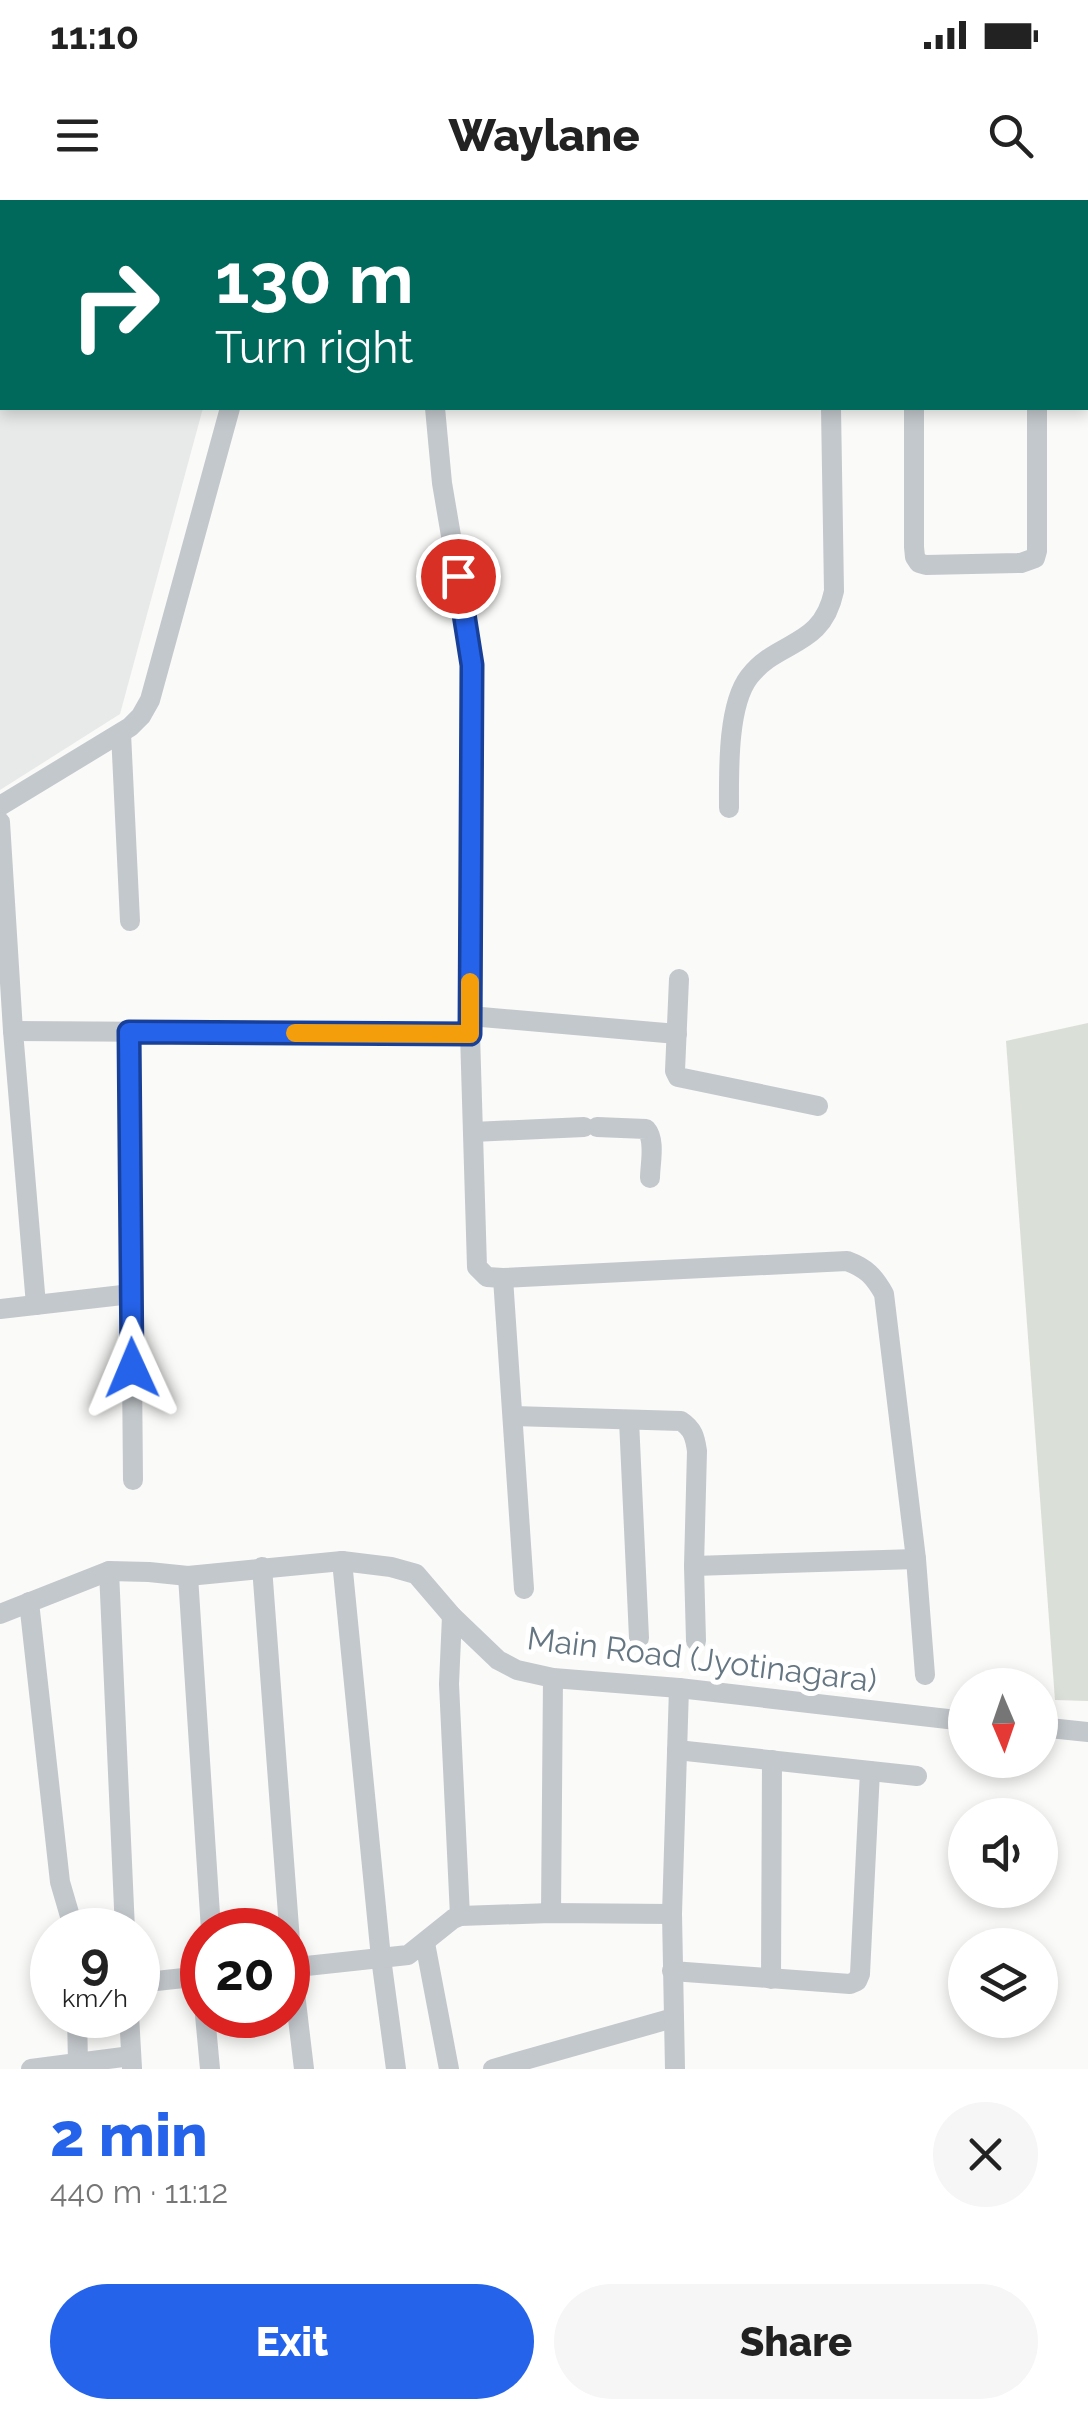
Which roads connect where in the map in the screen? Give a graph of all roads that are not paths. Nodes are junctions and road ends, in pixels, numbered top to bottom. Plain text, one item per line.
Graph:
1 (229, 410) edge
2 (435, 410) edge
3 (831, 410) edge
4 (914, 410) edge
5 (1037, 410) edge
6 (121, 733) junction
7 (0, 806) edge
8 (730, 808) dead end
9 (0, 822) edge
10 (130, 920) dead end
11 (679, 979) dead end
12 (470, 1025) junction
13 (13, 1031) junction
14 (129, 1032) junction
15 (677, 1034) junction
16 (818, 1106) dead end
17 (473, 1132) junction
18 (650, 1178) dead end
19 (502, 1278) junction
20 (131, 1294) junction
21 (36, 1306) junction
22 (0, 1308) edge
23 (513, 1416) junction
24 (630, 1420) junction
25 (132, 1480) dead end
26 (916, 1559) junction
27 (342, 1560) junction
28 (694, 1566) junction
29 (262, 1567) junction
30 (109, 1571) junction
31 (188, 1576) junction
32 (524, 1590) dead end
33 (28, 1602) junction
34 (0, 1614) edge
35 (452, 1616) junction
36 (639, 1638) dead end
37 (696, 1641) dead end
38 (926, 1675) dead end
39 (553, 1678) junction
40 (679, 1688) junction
41 (948, 1720) edge
42 (1058, 1729) edge
43 (1088, 1732) edge
44 (677, 1750) junction
45 (772, 1760) junction
46 (870, 1771) junction
47 (917, 1776) dead end
48 (68, 1908) edge
49 (124, 1908) edge
50 (210, 1908) edge
51 (286, 1908) edge
52 (551, 1913) junction
53 (672, 1914) junction
54 (460, 1916) junction
55 (425, 1944) junction
56 (381, 1958) junction
57 (310, 1966) edge
58 (672, 1971) junction
59 (770, 1978) junction
60 (673, 2018) junction
61 (77, 2038) edge
62 (207, 2038) edge
63 (300, 2038) edge
64 (131, 2062) edge
65 (78, 2063) junction
66 (40, 2068) edge
67 (210, 2069) edge
68 (304, 2069) edge
69 (396, 2069) edge
70 (450, 2069) edge
71 (493, 2069) edge
72 (675, 2069) edge

1 - 6 street
2 - 12 street
3 - 8 street
4 - 5 street
6 - 7 street
6 - 10 street
9 - 13 street
11 - 15 street
12 - 14 street
12 - 15 street
12 - 17 street
13 - 14 street
13 - 21 street
14 - 20 street
15 - 16 street
17 - 18 street
17 - 19 street
19 - 23 street
19 - 26 street
20 - 21 street
20 - 25 street
21 - 22 street
23 - 24 street
23 - 32 street
24 - 28 street
24 - 36 street
26 - 28 street
26 - 38 street
27 - 29 street, Main Road (Jyotinagara)
27 - 35 street, Main Road (Jyotinagara)
27 - 56 street
28 - 37 street
29 - 31 street, Main Road (Jyotinagara)
29 - 51 street
30 - 31 street, Main Road (Jyotinagara)
30 - 33 street, Main Road (Jyotinagara)
30 - 49 street
31 - 50 street
33 - 34 street, Main Road (Jyotinagara)
33 - 48 street
35 - 39 street, Main Road (Jyotinagara)
35 - 54 street
39 - 40 street, Main Road (Jyotinagara)
39 - 52 street
40 - 41 street, Main Road (Jyotinagara)
40 - 44 street
42 - 43 street
44 - 45 street
44 - 53 street
45 - 46 street
45 - 59 street
46 - 47 street
46 - 59 street
52 - 53 street
52 - 54 street
53 - 58 street
54 - 55 street
55 - 56 street
55 - 70 street
56 - 57 street
56 - 69 street
58 - 59 street
58 - 60 street
60 - 71 street
60 - 72 street
61 - 65 street
62 - 67 street
63 - 68 street
64 - 65 street
65 - 66 street

